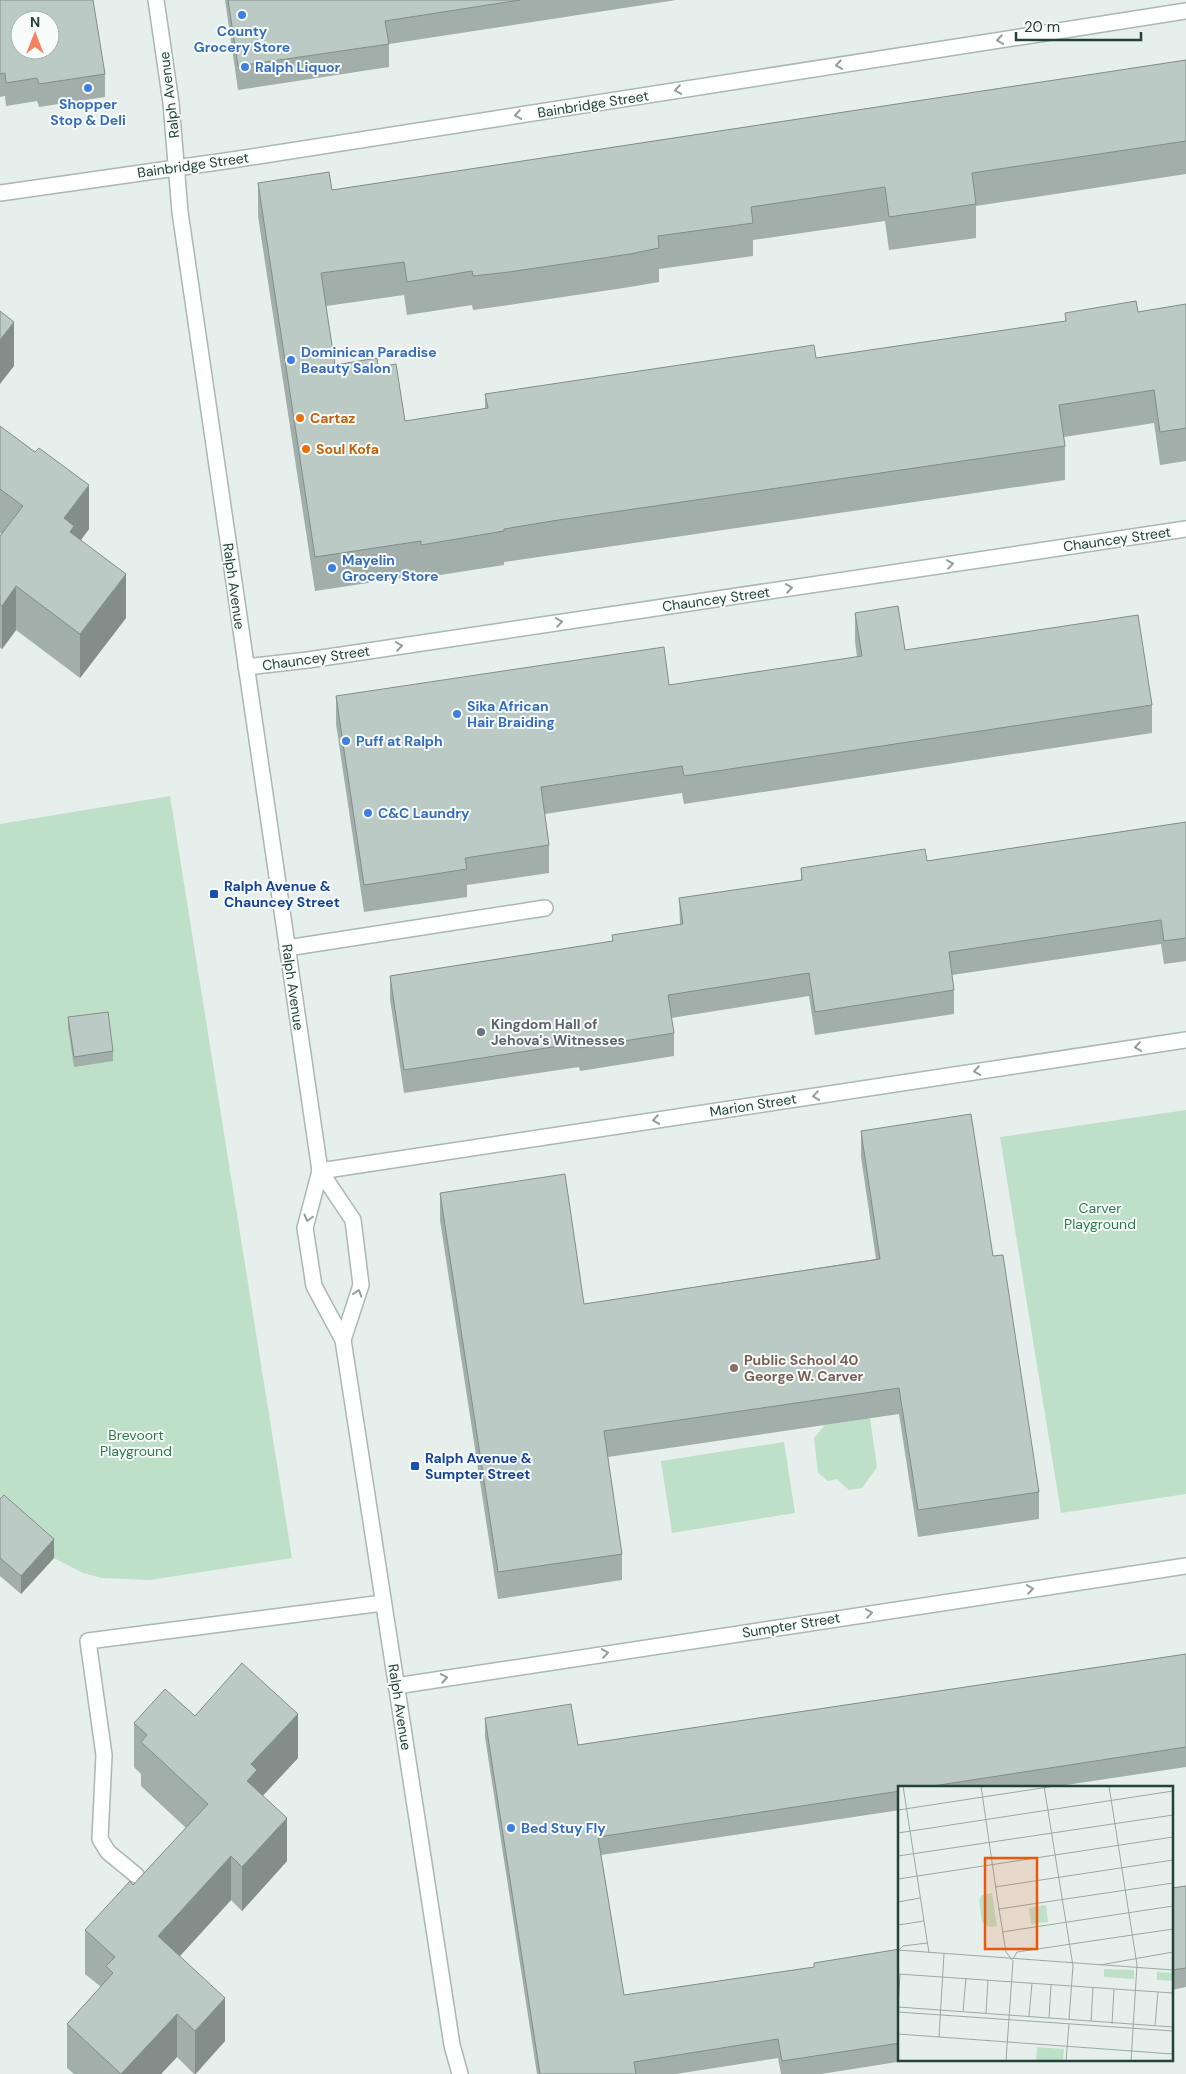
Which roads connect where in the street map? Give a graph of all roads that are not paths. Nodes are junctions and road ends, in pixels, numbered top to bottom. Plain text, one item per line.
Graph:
1 (156, 0) edge
2 (1186, 11) edge
3 (176, 168) junction
4 (0, 193) edge
5 (1186, 529) edge
6 (246, 667) junction
7 (546, 908) dead end
8 (287, 948) junction
9 (1186, 1040) edge
10 (320, 1171) junction
11 (343, 1340) junction
12 (1186, 1566) edge
13 (383, 1602) junction
14 (396, 1686) junction
15 (136, 1875) dead end
16 (460, 2074) edge

1 - 3 street, Ralph Avenue
2 -> 3 street, Bainbridge Street
3 - 4 street, Bainbridge Street
3 - 6 street, Ralph Avenue
6 -> 5 street, Chauncey Street
6 - 8 street, Ralph Avenue
7 - 8 street
8 - 10 street, Ralph Avenue
9 -> 10 street, Marion Street
10 -> 11 street, Ralph Avenue
11 -> 10 street, Ralph Avenue
11 - 13 street, Ralph Avenue
14 -> 12 street, Sumpter Street
13 - 14 street, Ralph Avenue
13 - 15 street
14 - 16 street, Ralph Avenue

